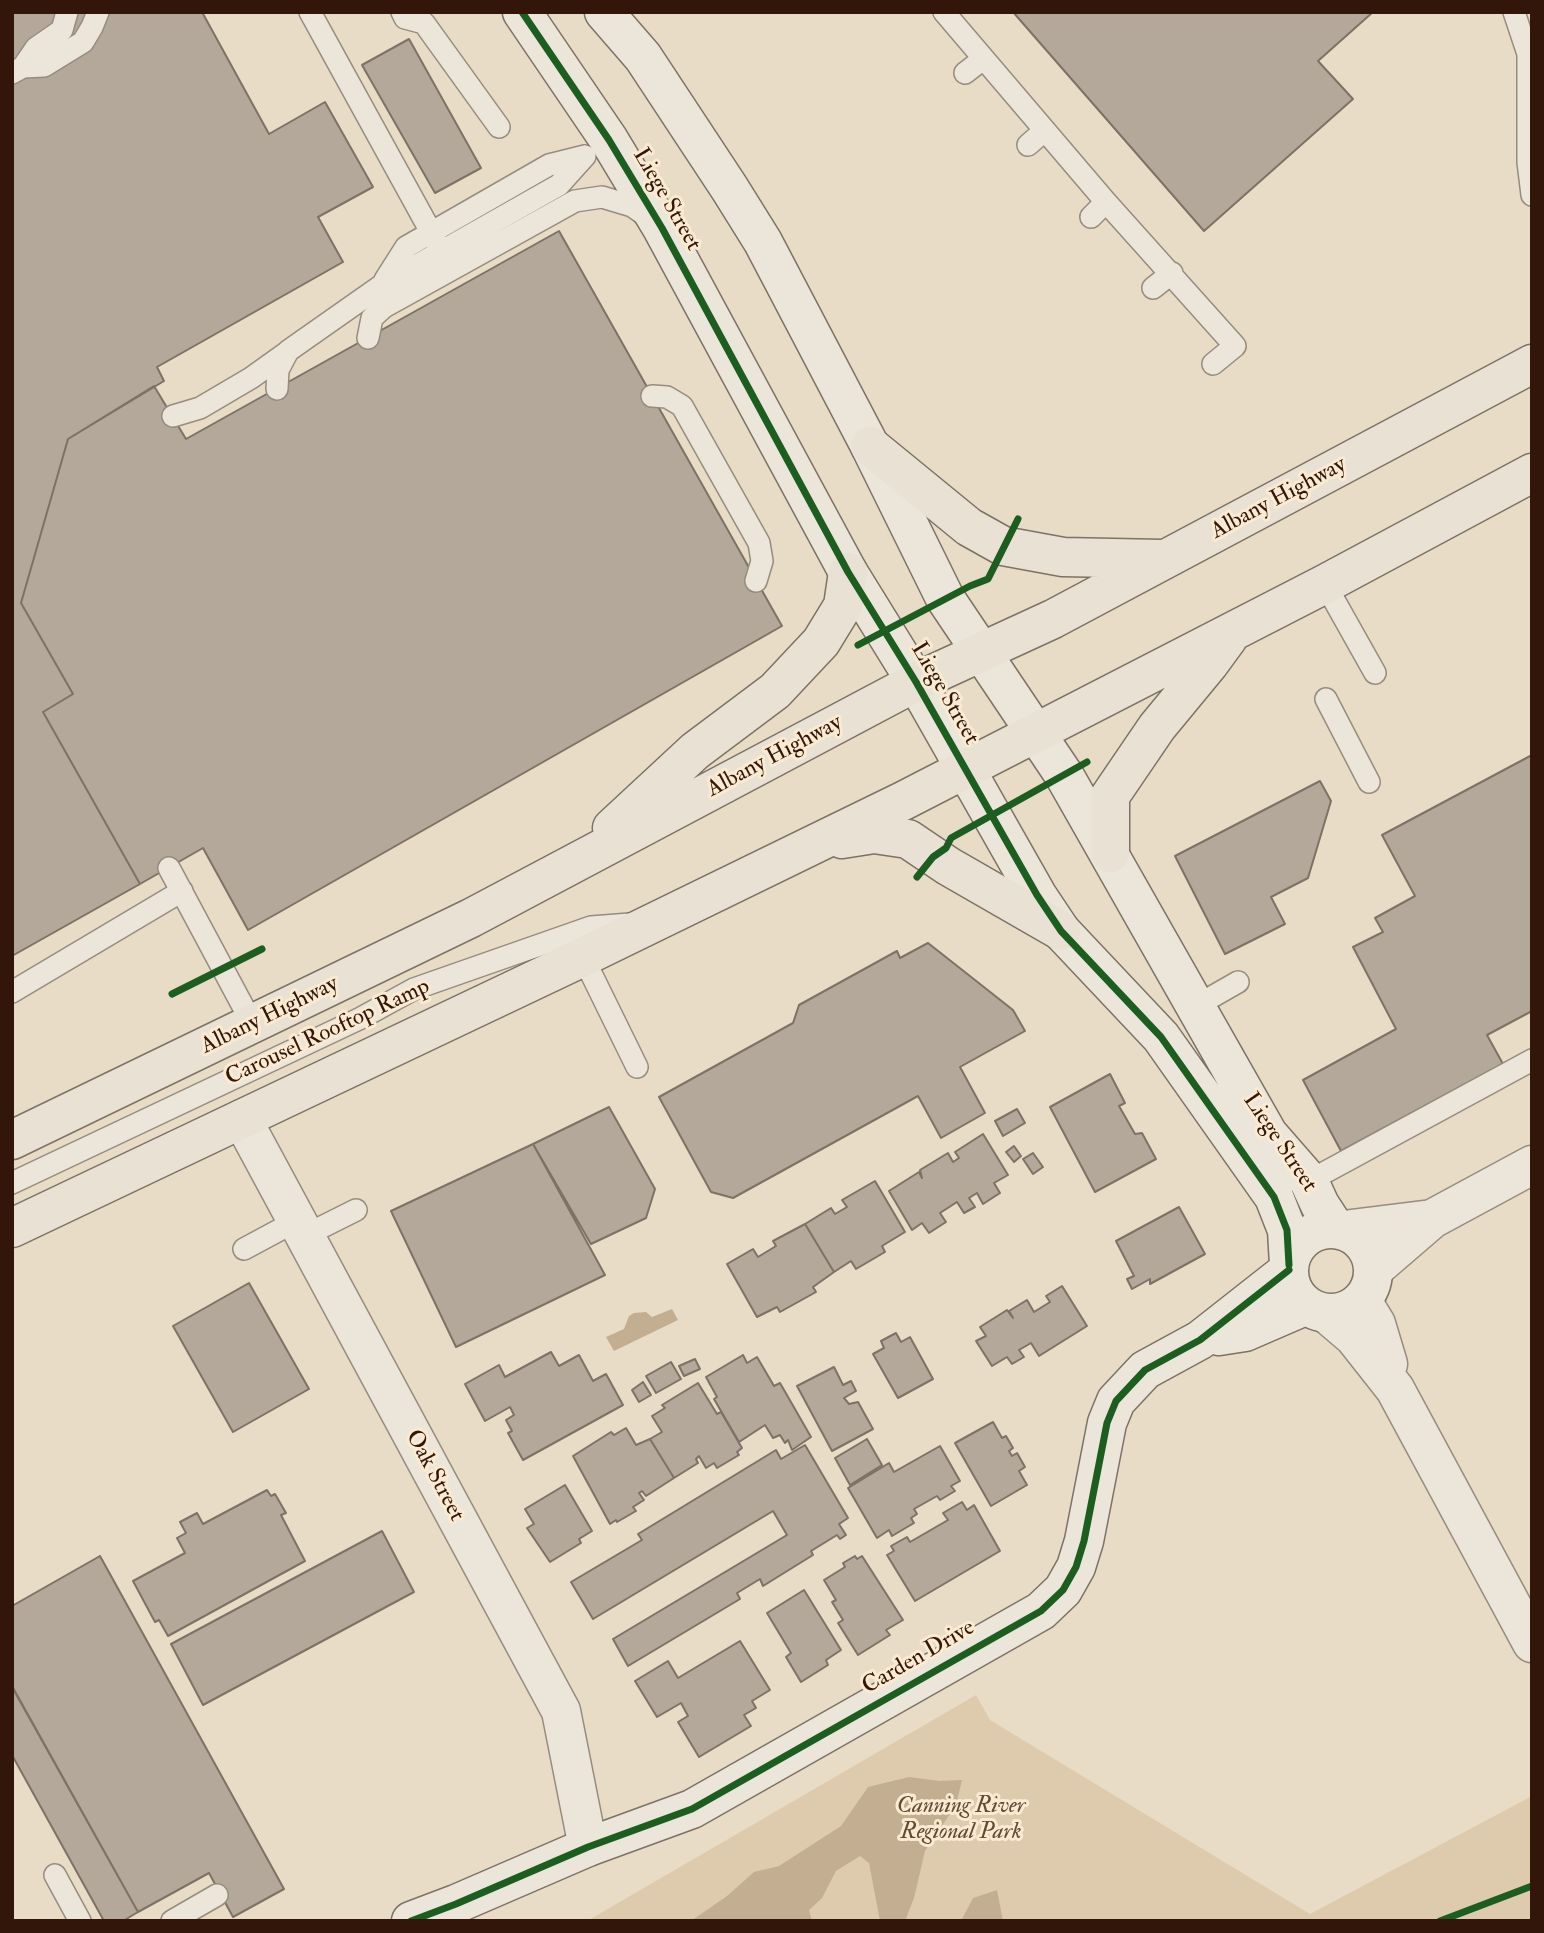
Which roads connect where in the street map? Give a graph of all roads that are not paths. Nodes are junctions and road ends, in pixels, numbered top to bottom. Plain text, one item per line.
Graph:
1 (67, 12) edge
2 (98, 12) edge
3 (310, 12) edge
4 (402, 12) edge
5 (522, 12) edge
6 (604, 12) edge
7 (944, 12) edge
8 (1514, 12) edge
9 (983, 59) junction
10 (18, 70) edge
11 (965, 73) dead end
12 (499, 127) dead end
13 (597, 148) junction
14 (1532, 195) edge
15 (662, 228) junction
16 (432, 232) junction
17 (442, 251) junction
18 (1172, 273) junction
19 (382, 285) junction
20 (1153, 288) dead end
21 (368, 338) dead end
22 (288, 351) junction
23 (1529, 359) edge
24 (1213, 365) dead end
25 (277, 389) dead end
26 (652, 396) dead end
27 (173, 416) dead end
28 (870, 446) junction
29 (1532, 473) edge
30 (1166, 559) junction
31 (848, 572) junction
32 (756, 581) dead end
33 (1325, 584) junction
34 (1233, 630) junction
35 (980, 651) junction
36 (1375, 673) dead end
37 (916, 682) junction
38 (1326, 699) dead end
39 (1036, 733) junction
40 (966, 769) junction
41 (1369, 782) dead end
42 (822, 841) junction
43 (1110, 853) junction
44 (574, 863) junction
45 (169, 869) dead end
46 (182, 891) junction
47 (656, 921) junction
48 (1061, 931) junction
49 (583, 957) junction
50 (1238, 982) dead end
51 (12, 992) edge
52 (1196, 1006) junction
53 (253, 1025) junction
54 (1532, 1060) edge
55 (636, 1067) dead end
56 (242, 1119) junction
57 (12, 1140) edge
58 (1532, 1165) edge
59 (1309, 1181) junction
60 (12, 1183) edge
61 (356, 1210) dead end
62 (1432, 1219) junction
63 (12, 1228) edge
64 (300, 1228) junction
65 (1339, 1229) junction
66 (244, 1249) dead end
67 (1289, 1267) junction
68 (1368, 1285) junction
69 (1316, 1310) junction
70 (1200, 1340) junction
71 (1395, 1389) junction
72 (1532, 1643) edge
73 (588, 1847) junction
74 (55, 1875) dead end
75 (217, 1895) dead end
76 (80, 1921) edge
77 (172, 1921) edge
78 (411, 1921) edge

1 - 10 lane
2 - 10 lane
3 - 16 lane
4 - 12 lane
5 - 13 street, Liege Street
6 - 28 street, Liege Street
7 - 9 lane
8 - 14 lane
9 - 11 lane
9 - 18 lane
13 - 15 street, Liege Street
13 - 16 lane
13 - 17 lane
15 - 21 lane
15 - 31 street, Liege Street
16 - 17 lane
16 - 19 lane
17 - 19 lane
18 - 20 lane
18 - 24 lane
19 - 22 lane
22 - 25 lane
22 - 27 lane
23 - 30 highway, Albany Highway
26 - 32 lane
28 - 30 highway
28 - 35 street, Liege Street
29 - 33 highway
30 - 35 highway, Albany Highway
31 - 37 street, Liege Street
31 - 44 highway
33 - 34 highway
33 - 36 lane
34 - 39 highway
34 - 43 highway
35 - 37 highway, Albany Highway
35 - 39 street, Liege Street
37 - 40 street, Liege Street
37 - 44 highway, Albany Highway
38 - 41 lane
39 - 40 highway
39 - 43 street, Liege Street
40 - 42 highway
40 - 48 street, Liege Street
42 - 47 highway
42 - 48 highway
43 - 52 street, Liege Street
44 - 53 highway, Albany Highway
45 - 46 lane
46 - 51 lane
46 - 53 lane
47 - 49 highway
47 - 60 lane, Carousel Rooftop Ramp
48 - 67 street, Liege Street
49 - 55 lane
49 - 56 highway
50 - 52 lane
52 - 59 street, Liege Street
53 - 57 highway, Albany Highway
54 - 59 lane
56 - 63 highway
56 - 64 street, Oak Street
58 - 62 street
59 - 65 street, Liege Street
61 - 64 lane
62 - 65 street
62 - 68 street
64 - 66 lane
64 - 73 street, Oak Street
65 - 67 street
65 - 68 street, Liege Street
67 - 69 street, Liege Street
67 - 70 street, Carden Drive
68 - 69 street
68 - 71 street, Liege Street
69 - 70 street, Carden Drive
69 - 71 street, Liege Street
70 - 73 street, Carden Drive
71 - 72 street, Liege Street
73 - 78 street, Carden Drive
74 - 76 lane
75 - 77 lane

